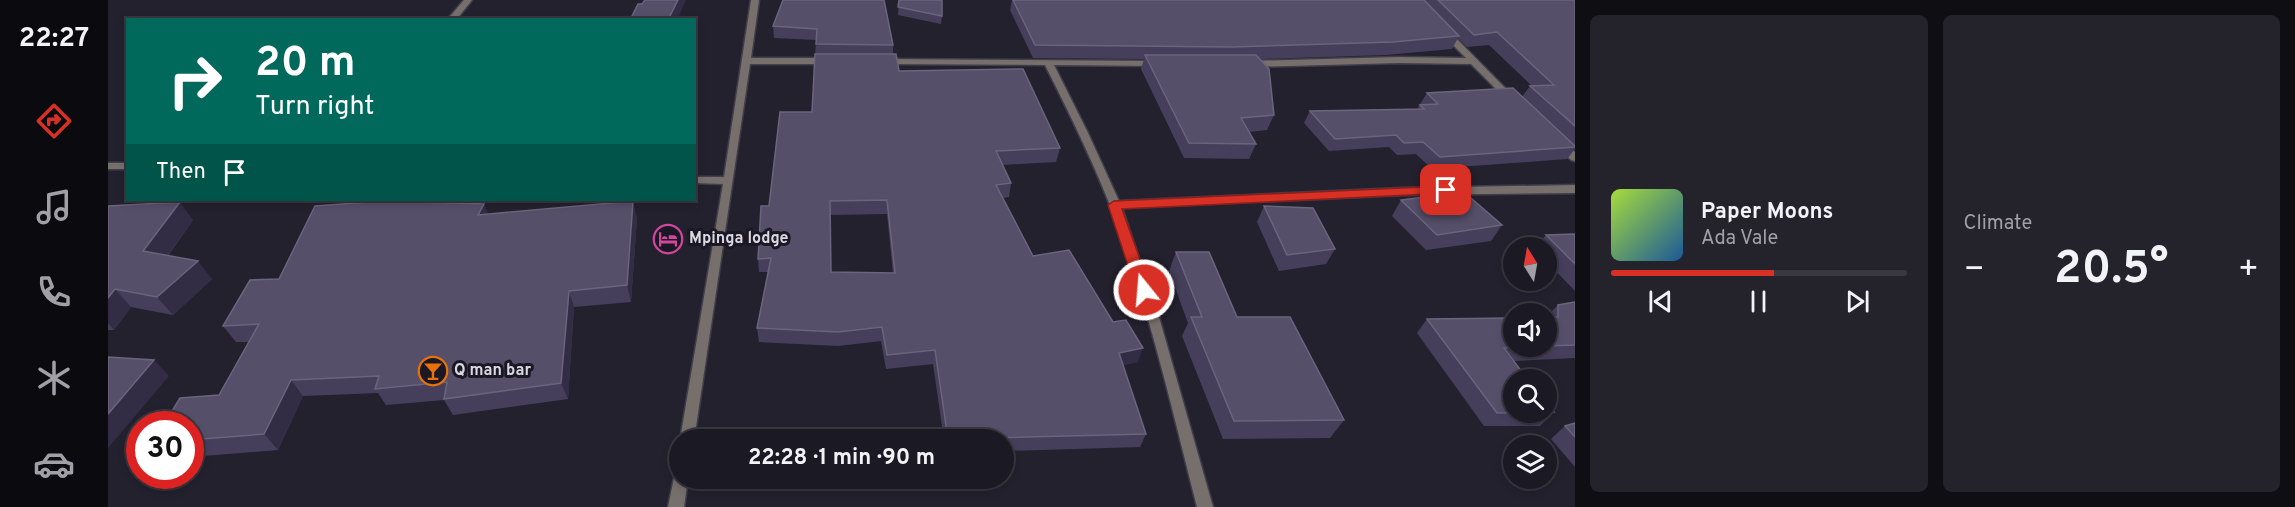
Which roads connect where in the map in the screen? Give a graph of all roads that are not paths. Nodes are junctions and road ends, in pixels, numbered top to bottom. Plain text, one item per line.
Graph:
1 (468, 0) edge
2 (755, 0) edge
3 (453, 18) edge
4 (1435, 23) edge
5 (746, 61) junction
6 (1472, 61) junction
7 (842, 62) edge
8 (876, 62) edge
9 (1048, 63) junction
10 (1167, 64) edge
11 (1238, 64) edge
12 (1517, 105) edge
13 (1550, 136) edge
14 (1575, 158) edge
15 (108, 166) edge
16 (126, 166) edge
17 (696, 180) edge
18 (729, 181) junction
19 (1575, 189) edge
20 (1114, 205) junction
21 (689, 429) edge
22 (678, 489) edge
23 (676, 507) edge
24 (1205, 507) edge

1 - 3 street
2 - 5 street
4 - 6 street
5 - 7 street
5 - 18 street
6 - 11 street
6 - 12 street
8 - 9 street
9 - 10 street
9 - 20 street
13 - 14 street
15 - 16 street
17 - 18 street
18 - 21 street
19 - 20 street
20 - 24 street
22 - 23 street

